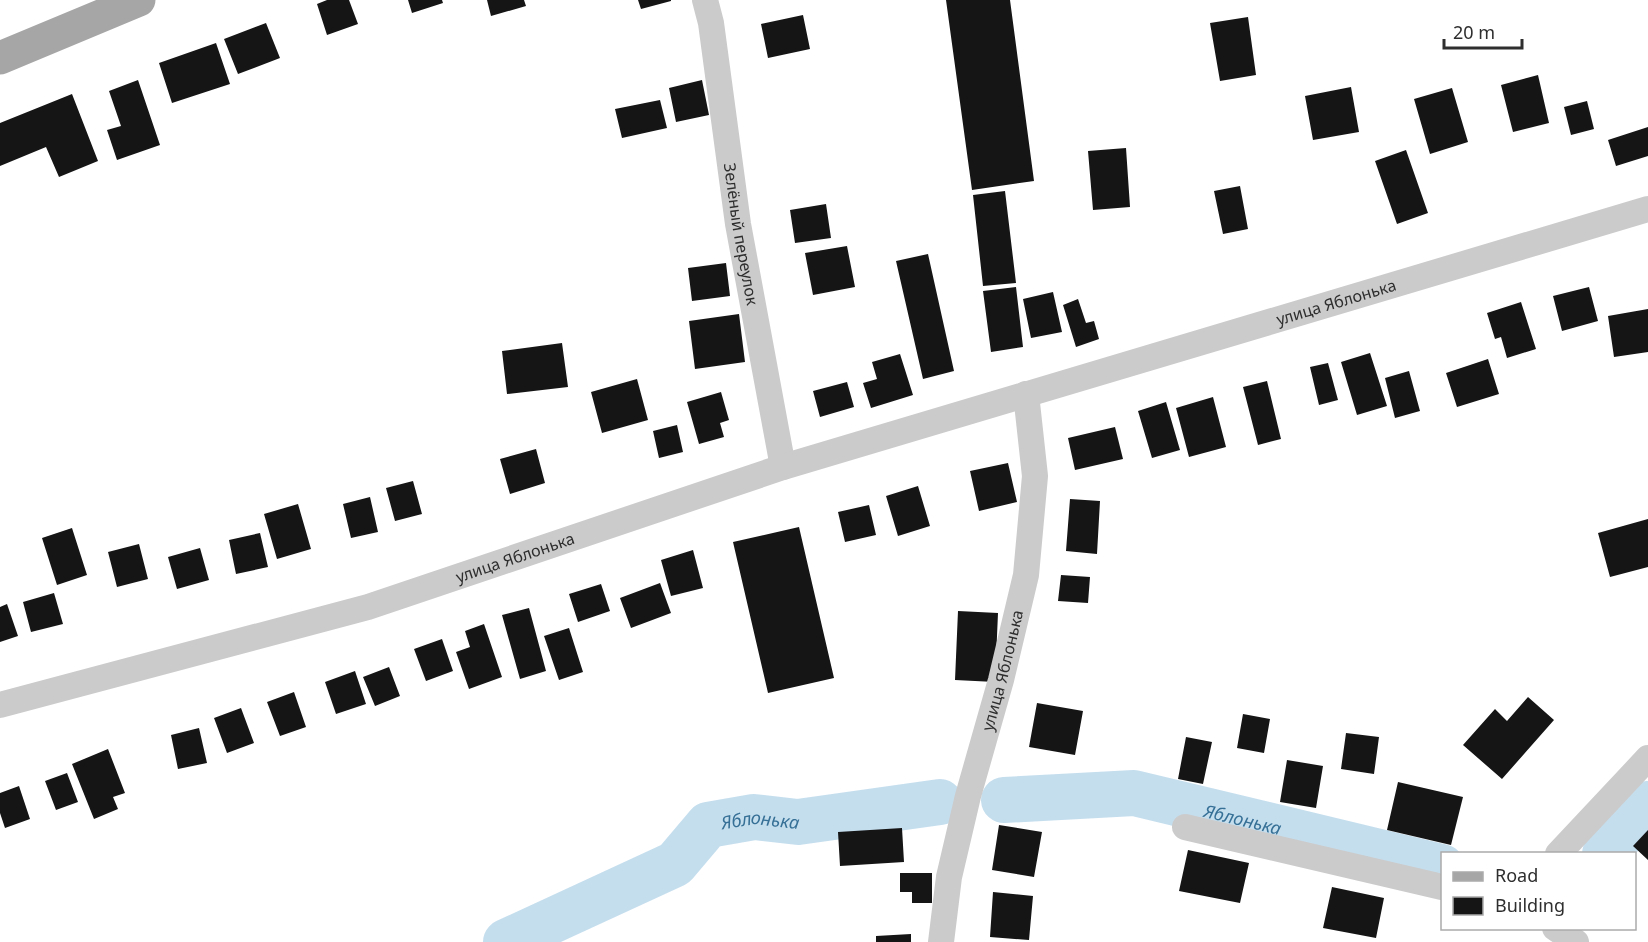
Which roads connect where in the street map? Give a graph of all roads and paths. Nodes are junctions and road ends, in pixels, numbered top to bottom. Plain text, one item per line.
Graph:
1 (139, 0) edge
2 (705, 0) edge
3 (0, 57) edge
4 (1648, 209) edge
5 (1026, 394) junction
6 (783, 467) junction
7 (0, 705) edge
8 (1648, 758) edge
9 (1185, 827) dead end
10 (1560, 852) edge
11 (1441, 887) edge
12 (1558, 930) edge
13 (941, 942) edge
14 (1576, 942) edge

1 - 3 main road
2 - 6 street, Зелёный переулок
4 - 5 street, улица Яблонька
5 - 6 street, улица Яблонька
5 - 13 street, улица Яблонька
6 - 7 street, улица Яблонька
8 - 10 street
9 - 11 street
12 - 14 street

